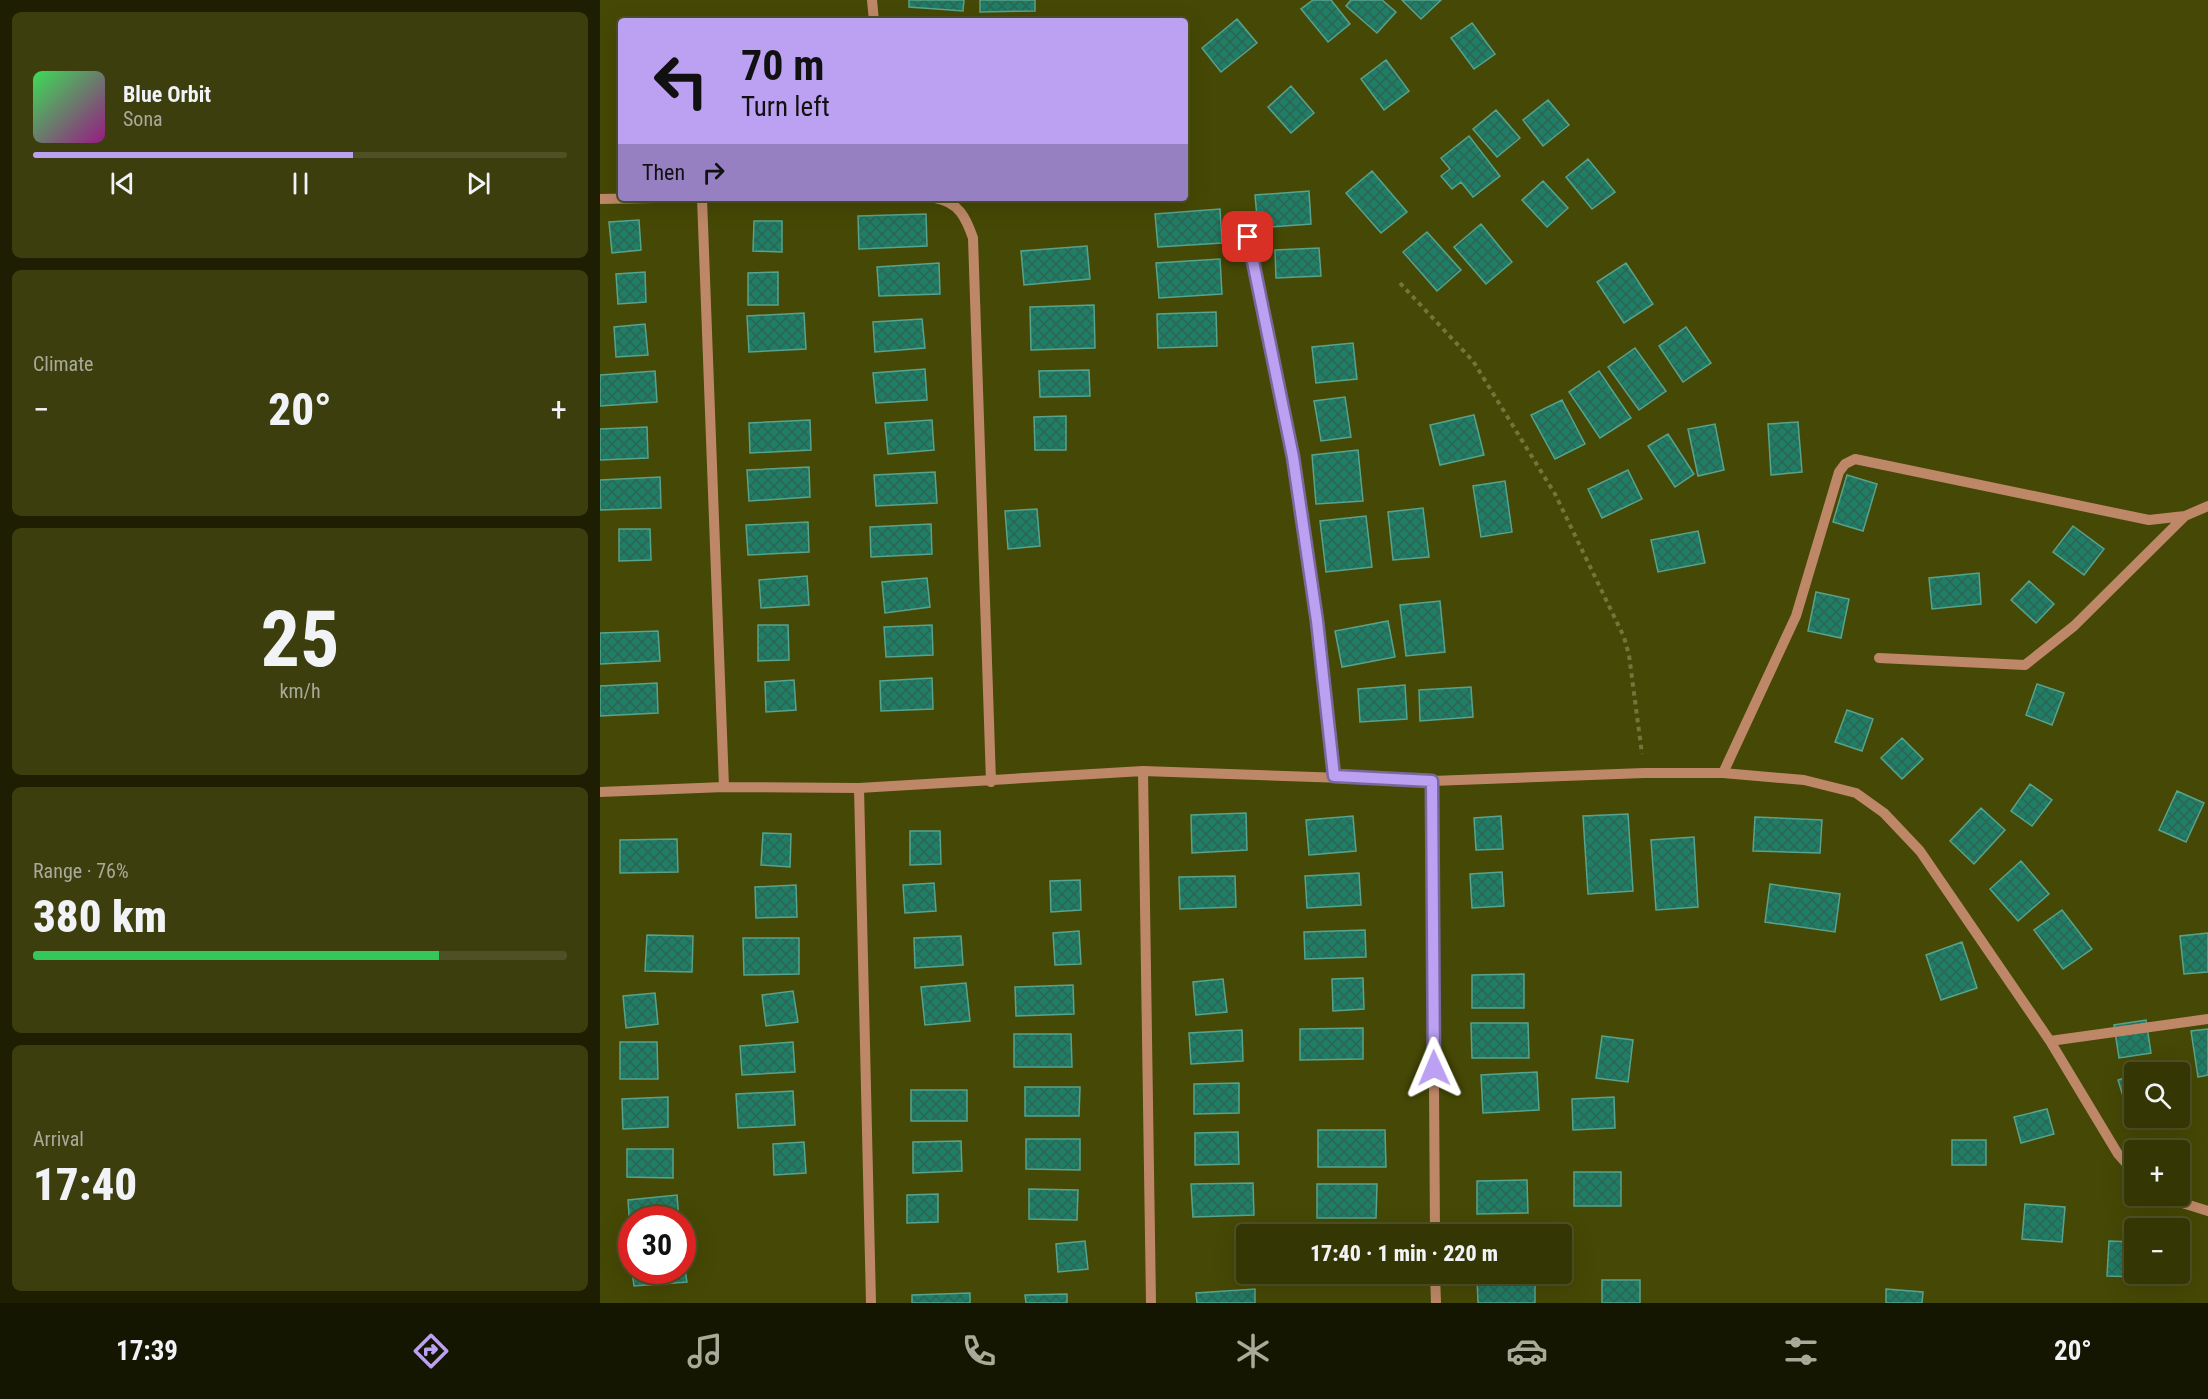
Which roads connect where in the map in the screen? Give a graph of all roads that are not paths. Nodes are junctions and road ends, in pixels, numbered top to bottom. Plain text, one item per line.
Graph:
1 (872, 0) edge
2 (874, 18) edge
3 (600, 199) edge
4 (618, 199) edge
5 (702, 201) edge
6 (947, 201) edge
7 (1248, 237) dead end
8 (2208, 506) edge
9 (2185, 516) junction
10 (1878, 658) dead end
11 (1143, 771) junction
12 (1723, 773) junction
13 (1334, 776) junction
14 (1432, 781) junction
15 (991, 782) junction
16 (724, 787) junction
17 (858, 788) junction
18 (600, 792) edge
19 (2208, 1019) edge
20 (2050, 1041) junction
21 (2124, 1161) edge
22 (2190, 1205) edge
23 (2208, 1211) edge
24 (1435, 1224) edge
25 (1435, 1284) edge
26 (871, 1303) edge
27 (1152, 1303) edge
28 (1436, 1303) edge

1 - 2 street
3 - 4 street
5 - 16 street
6 - 15 street
7 - 13 street
8 - 9 street
9 - 10 street
9 - 12 street
11 - 13 street
11 - 15 street
11 - 27 street
12 - 14 street
12 - 20 street
13 - 14 street
14 - 24 street
15 - 17 street
16 - 17 street
16 - 18 street
17 - 26 street
19 - 20 street
20 - 21 street
22 - 23 street
25 - 28 street

